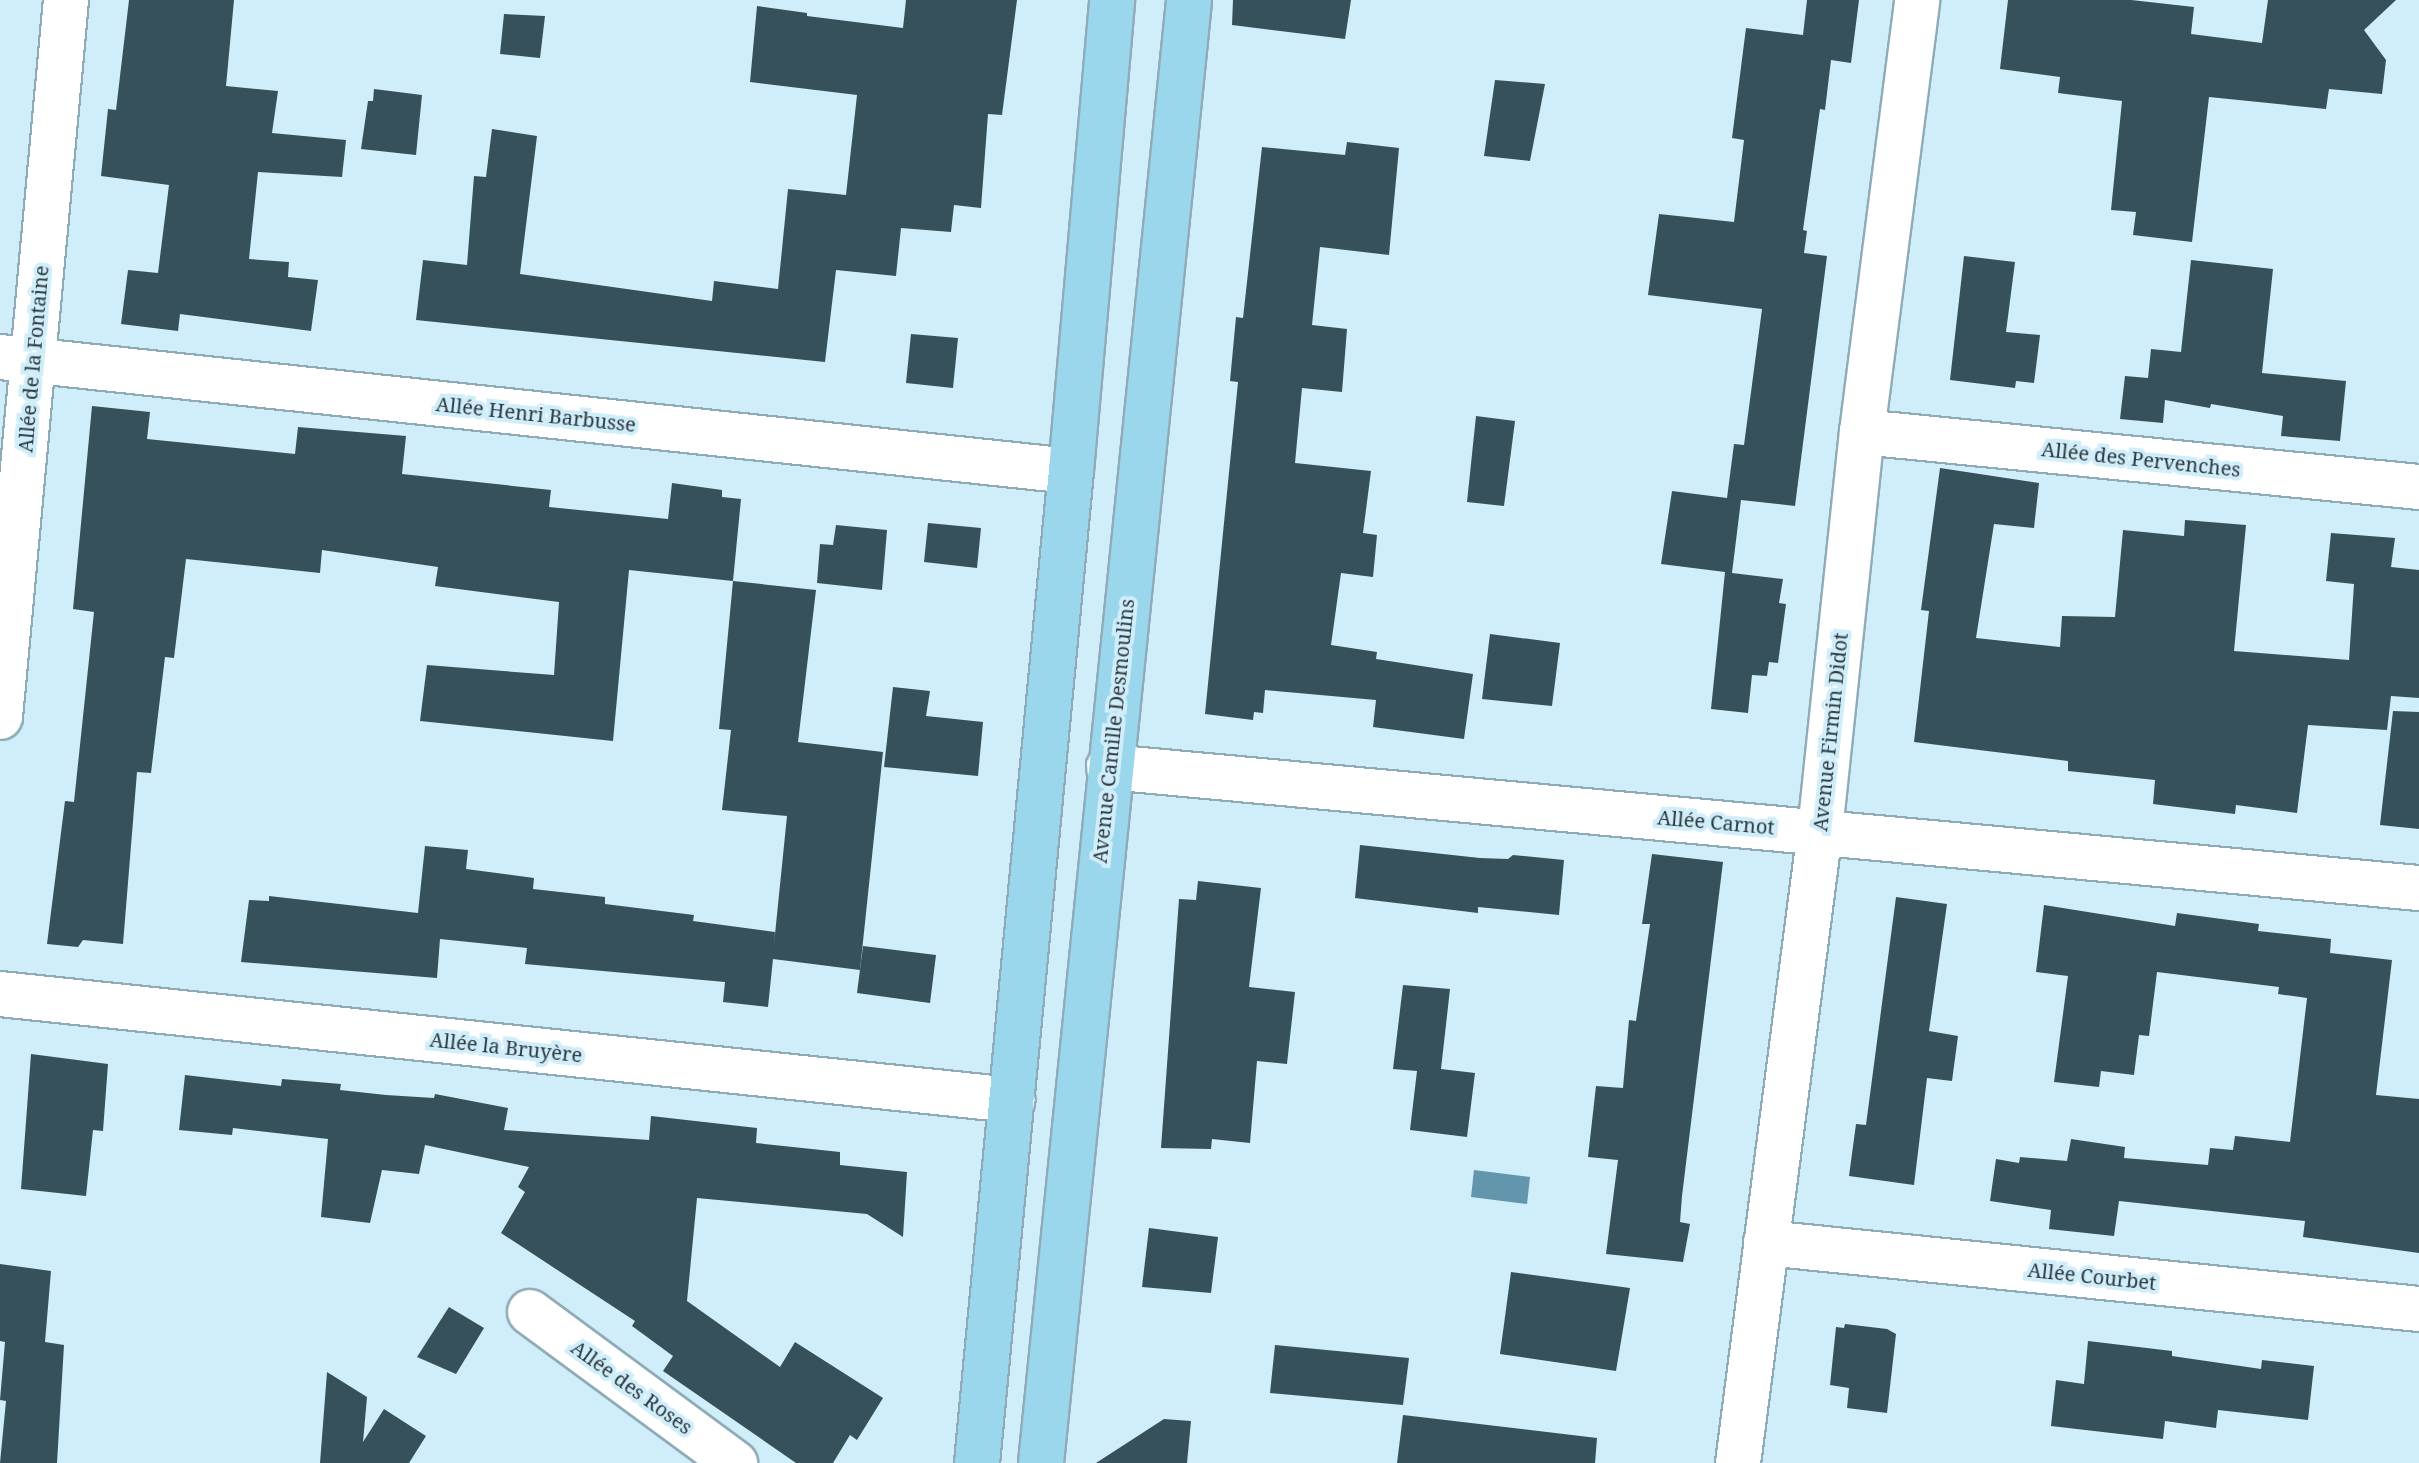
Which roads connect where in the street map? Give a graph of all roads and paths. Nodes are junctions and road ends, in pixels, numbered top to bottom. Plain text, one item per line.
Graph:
1 (66, 0) edge
2 (1112, 0) edge
3 (1189, 0) edge
4 (1917, 0) edge
5 (16, 359) edge
6 (1862, 432) junction
7 (1071, 471) junction
8 (2419, 487) edge
9 (0, 717) edge
10 (1109, 767) junction
11 (1820, 831) junction
12 (2419, 888) edge
13 (0, 994) edge
14 (1012, 1100) junction
15 (1766, 1243) junction
16 (2419, 1309) edge
17 (530, 1312) dead end
18 (735, 1463) edge
19 (977, 1463) edge
20 (1041, 1463) edge
21 (1738, 1463) edge

1 - 5 street, Allée de la Fontaine
2 - 7 main road
3 - 10 main road, Avenue Camille Desmoulins
4 - 6 street, Avenue Firmin Didot
5 - 7 street, Allée Henri Barbusse
5 - 9 street, Allée de la Fontaine
6 - 8 street, Allée des Pervenches
6 - 11 street, Avenue Firmin Didot
7 - 14 main road
10 - 11 street, Allée Carnot
10 - 20 main road, Avenue Camille Desmoulins
11 - 12 street, Allée Carnot
11 - 15 street, Avenue Firmin Didot
13 - 14 street, Allée la Bruyère
14 - 19 main road
15 - 16 street, Allée Courbet
15 - 21 street, Avenue Firmin Didot
17 - 18 street, Allée des Roses

